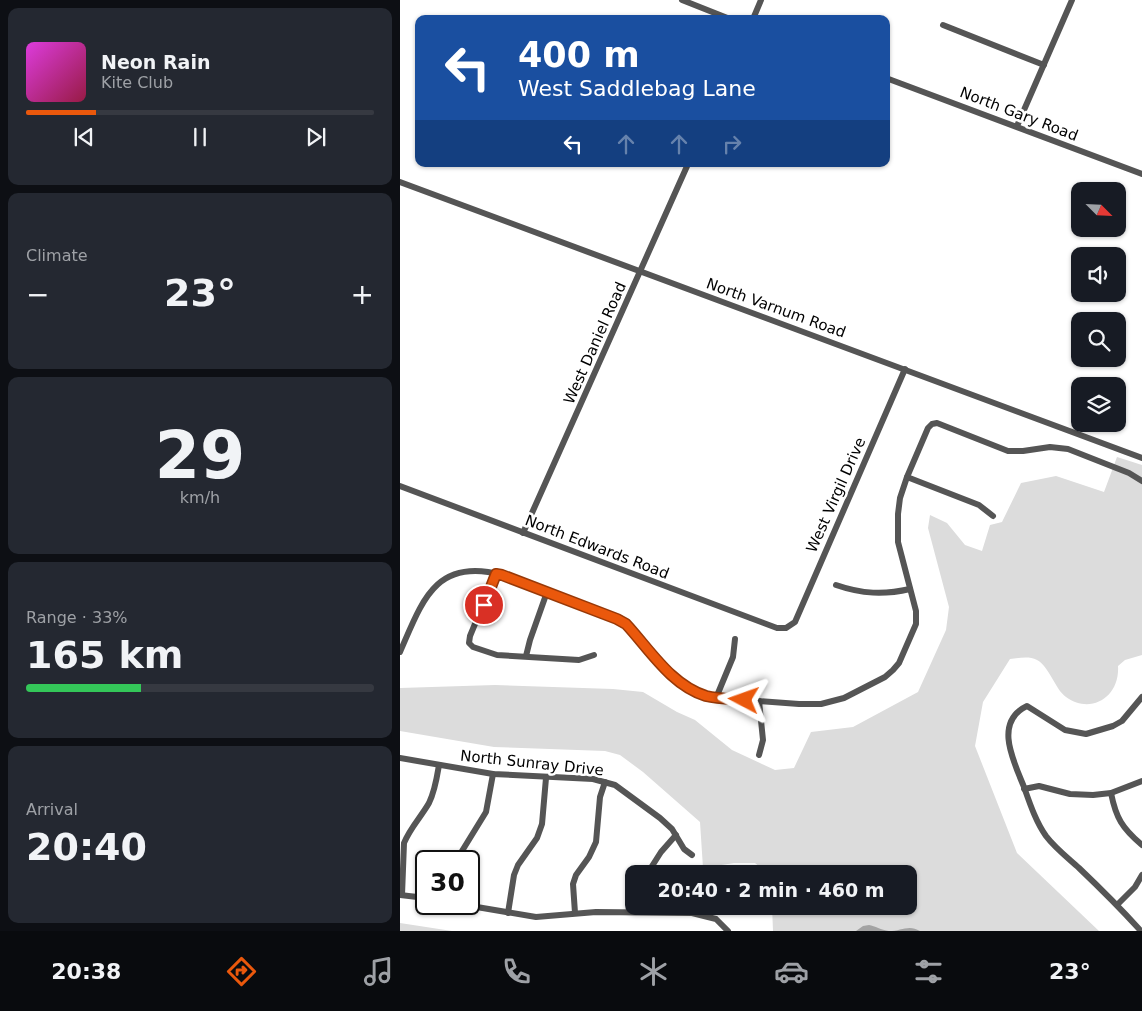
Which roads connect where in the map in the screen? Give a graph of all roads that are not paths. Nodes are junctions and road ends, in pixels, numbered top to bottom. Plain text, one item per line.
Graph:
1 (682, 0) edge
2 (761, 0) edge
3 (1072, 0) edge
4 (720, 15) edge
5 (755, 15) edge
6 (943, 25) dead end
7 (1044, 65) junction
8 (890, 79) edge
9 (1017, 126) junction
10 (687, 167) edge
11 (1142, 174) edge
12 (400, 182) edge
13 (641, 271) junction
14 (905, 369) junction
15 (1142, 458) edge
16 (907, 477) junction
17 (1142, 481) edge
18 (400, 486) edge
19 (993, 516) dead end
20 (523, 533) junction
21 (496, 574) junction
22 (836, 585) dead end
23 (910, 590) junction
24 (547, 592) junction
25 (786, 628) joint
26 (735, 639) dead end
27 (400, 652) edge
28 (594, 655) dead end
29 (526, 656) junction
30 (1142, 697) edge
31 (716, 698) junction
32 (759, 701) junction
33 (759, 756) dead end
34 (400, 758) edge
35 (439, 765) junction
36 (493, 774) junction
37 (546, 778) junction
38 (1142, 781) edge
39 (605, 782) junction
40 (1024, 789) junction
41 (1111, 793) junction
42 (676, 835) junction
43 (1142, 845) edge
44 (463, 850) edge
45 (692, 855) dead end
46 (652, 865) edge
47 (1142, 875) edge
48 (401, 895) edge
49 (415, 897) edge
50 (1117, 905) junction
51 (480, 907) edge
52 (625, 910) edge
53 (508, 912) junction
54 (575, 913) junction
55 (701, 915) edge
56 (728, 931) edge
57 (1141, 931) edge

1 - 4 street
2 - 5 street
3 - 7 street
6 - 7 street
7 - 9 street
8 - 9 street, North Gary Road
9 - 11 street, North Gary Road
10 - 13 street, West Daniel Road
12 - 13 street, North Varnum Road
13 - 14 street, North Varnum Road
13 - 20 street, West Daniel Road
14 - 15 street, North Varnum Road
14 - 25 street, West Virgil Drive
16 - 17 street
16 - 19 street
16 - 23 street
18 - 20 street, North Edwards Road
20 - 25 street, North Edwards Road
21 - 24 street
21 - 27 street
21 - 29 street
22 - 23 street
23 - 32 street
24 - 29 street
24 - 31 street
26 - 31 street
28 - 29 street
30 - 40 street
31 - 32 street
32 - 33 street
34 - 35 street, North Sunray Drive
35 - 36 street, North Sunray Drive
35 - 48 street
36 - 37 street, North Sunray Drive
36 - 44 street
37 - 39 street, North Sunray Drive
37 - 53 street
38 - 41 street
39 - 42 street, North Sunray Drive
39 - 54 street
40 - 41 street
40 - 50 street
41 - 43 street
42 - 45 street, North Sunray Drive
42 - 46 street
47 - 50 street
48 - 49 street
50 - 57 street
51 - 53 street
52 - 54 street
53 - 54 street
55 - 56 street

